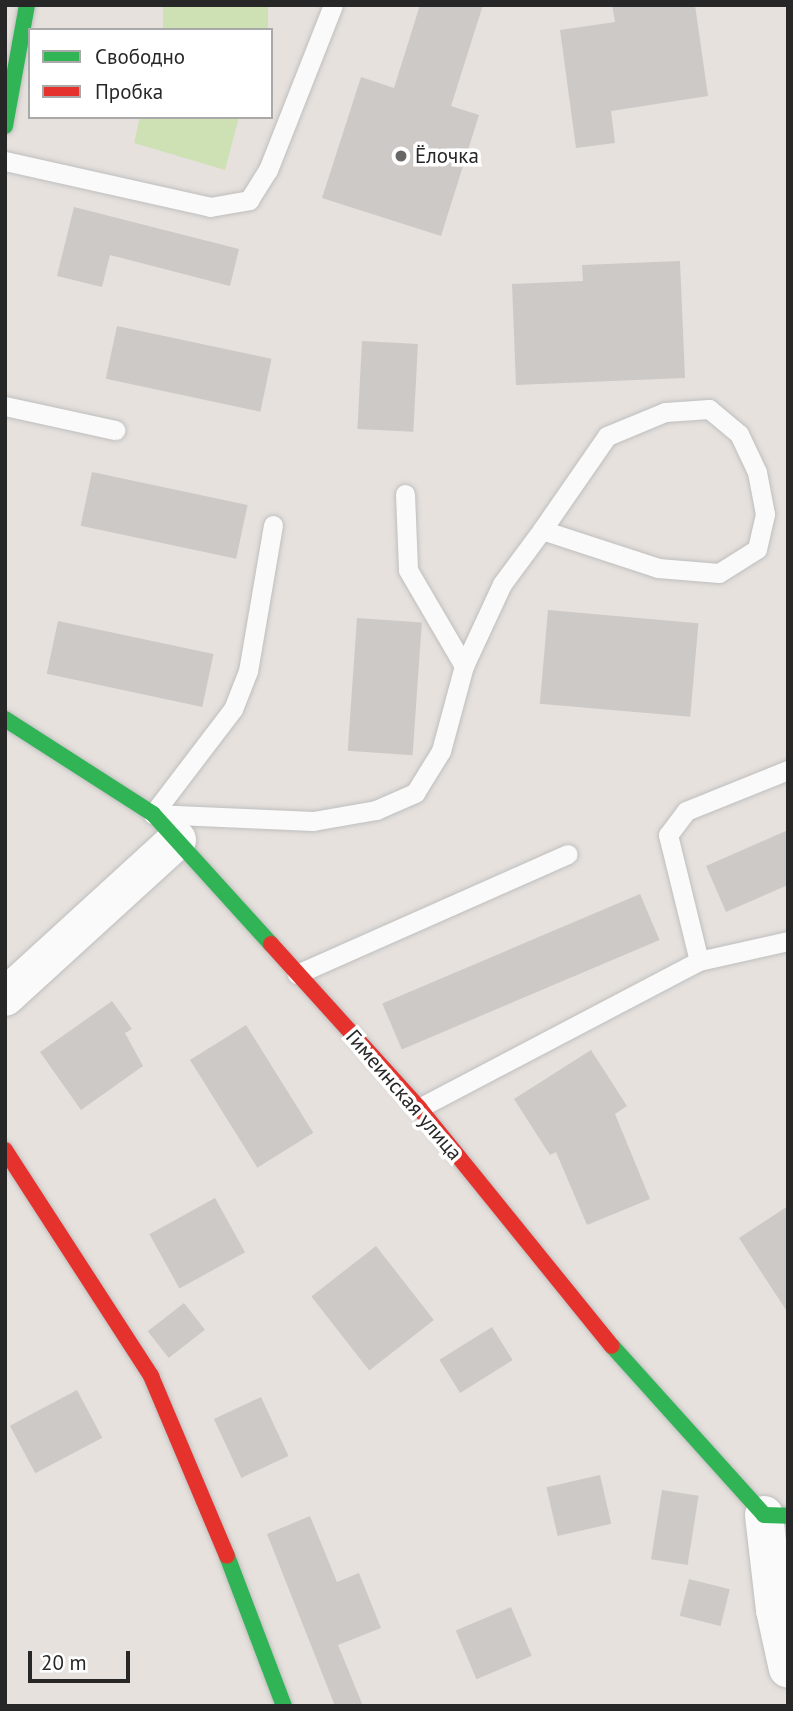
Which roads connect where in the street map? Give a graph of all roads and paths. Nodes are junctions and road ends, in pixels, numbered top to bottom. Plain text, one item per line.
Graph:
1 (27, 5) edge
2 (333, 5) edge
3 (5, 126) edge
4 (5, 161) edge
5 (5, 407) edge
6 (115, 430) dead end
7 (405, 494) dead end
8 (273, 525) dead end
9 (542, 530) junction
10 (464, 666) junction
11 (5, 719) edge
12 (788, 770) edge
13 (165, 827) junction
14 (568, 854) dead end
15 (788, 941) edge
16 (699, 961) junction
17 (298, 974) junction
18 (5, 997) edge
19 (419, 1108) junction
20 (5, 1150) edge
21 (776, 1515) edge
22 (788, 1670) edge
23 (284, 1706) edge

1 - 3 street
2 - 4 lane
5 - 6 lane
7 - 10 lane
8 - 13 lane
9 - 9 lane
9 - 10 lane
10 - 13 lane
11 - 13 street, Гимеинская улица
12 - 16 lane
13 - 17 street, Гимеинская улица
13 - 18 street
14 - 17 lane
15 - 16 lane
16 - 19 lane
17 - 19 street, Гимеинская улица
19 - 21 street, Гимеинская улица
20 - 23 street
21 - 22 street, Гимеинская улица

